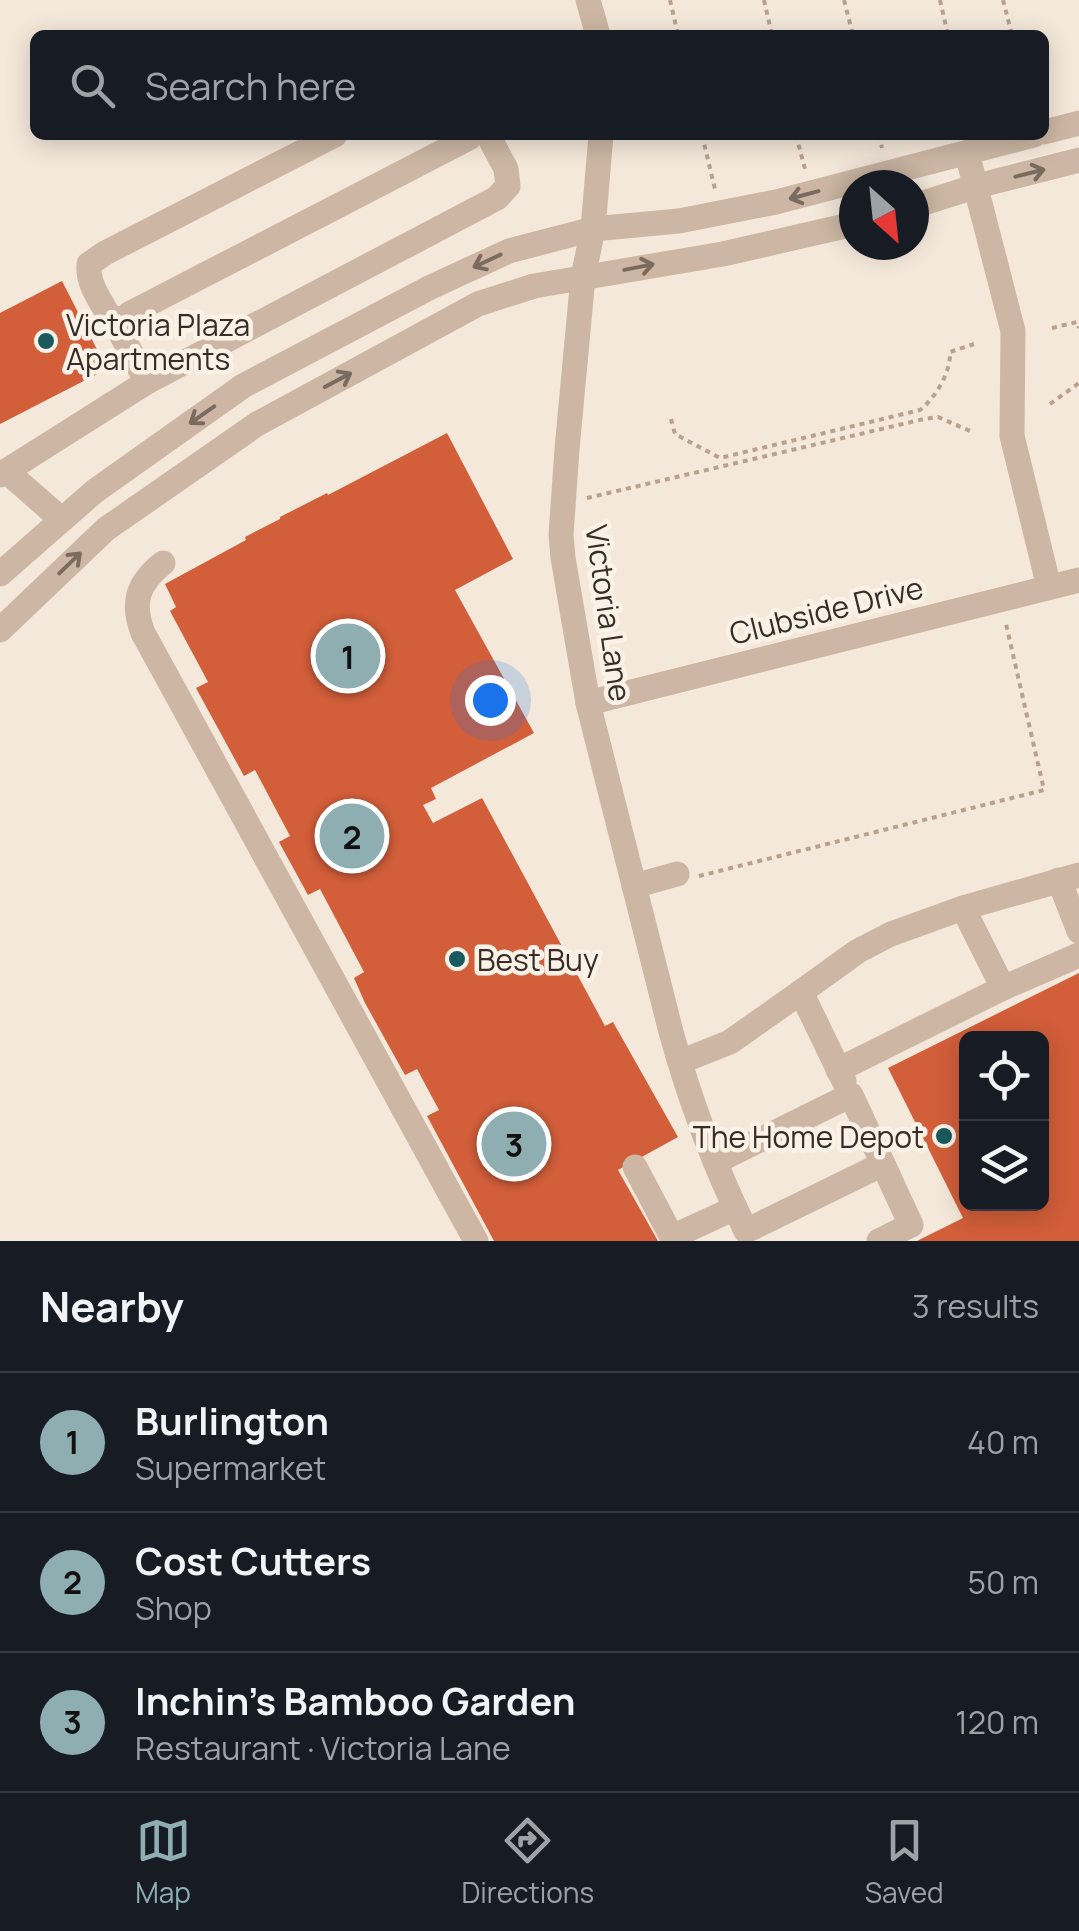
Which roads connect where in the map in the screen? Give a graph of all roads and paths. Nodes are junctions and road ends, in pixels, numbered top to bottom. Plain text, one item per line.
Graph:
1 (588, 0) edge
2 (670, 0) edge
3 (764, 0) edge
4 (844, 0) edge
5 (940, 0) edge
6 (1003, 0) edge
7 (597, 30) edge
8 (677, 30) edge
9 (771, 30) edge
10 (852, 30) edge
11 (947, 30) edge
12 (1011, 30) edge
13 (1079, 123) edge
14 (1049, 131) edge
15 (325, 140) edge
16 (465, 140) edge
17 (491, 140) edge
18 (601, 140) edge
19 (703, 140) edge
20 (797, 140) edge
21 (879, 140) edge
22 (1014, 140) edge
23 (883, 152) dead end
24 (967, 152) junction
25 (1079, 160) edge
26 (806, 173) dead end
27 (977, 186) junction
28 (717, 198) dead end
29 (929, 201) edge
30 (839, 227) edge
31 (593, 229) junction
32 (583, 277) junction
33 (127, 322) junction
34 (1052, 328) dead end
35 (1079, 328) edge
36 (974, 344) dead end
37 (147, 382) junction
38 (1079, 382) edge
39 (1050, 404) dead end
40 (671, 418) dead end
41 (970, 431) dead end
42 (3, 473) edge
43 (582, 499) dead end
44 (61, 519) junction
45 (163, 563) dead end
46 (0, 574) edge
47 (1079, 580) edge
48 (1049, 587) junction
49 (1002, 600) junction
50 (0, 630) edge
51 (588, 703) junction
52 (677, 874) joint
53 (1069, 877) edge
54 (634, 886) junction
55 (963, 908) junction
56 (1079, 930) edge
57 (1079, 955) edge
58 (1003, 988) junction
59 (800, 992) junction
60 (680, 1062) junction
61 (838, 1070) junction
62 (851, 1095) junction
63 (715, 1162) junction
64 (883, 1164) junction
65 (635, 1166) dead end
66 (744, 1227) edge
67 (673, 1239) edge
68 (476, 1241) edge
69 (879, 1241) edge

1 - 7 street
2 - 8 path
3 - 9 path
4 - 10 path
5 - 11 path
6 - 12 path
13 - 14 street
15 - 33 street
16 - 33 street
17 - 37 street
18 - 31 street, Victoria Lane
19 - 28 path
20 - 26 path
21 - 23 path
22 - 24 street
24 - 27 street
24 -> 31 street
27 -> 25 street
27 - 29 street
27 - 48 street
32 -> 30 street
31 - 32 street, Victoria Lane
31 -> 44 street
50 -> 32 street
32 - 51 street, Victoria Lane
33 - 37 street
34 - 35 path
36 - 40 path
37 - 42 street
38 - 39 path
41 - 43 path
42 - 44 street
44 - 46 street
45 - 68 street
47 - 48 street, Clubside Drive
48 - 49 street, Clubside Drive
49 - 51 street, Clubside Drive
49 - 52 path
51 - 54 street, Victoria Lane
52 - 54 street
53 - 55 street
53 - 56 street
54 - 60 street, Victoria Lane
55 - 58 street
55 - 59 street
57 - 58 street
58 - 61 street
59 - 60 street
59 - 61 street
60 - 63 street, Victoria Lane
61 - 62 street
62 - 63 street
62 - 64 street
63 - 66 street, Victoria Lane
64 - 66 street
64 - 69 street
65 - 67 street
66 - 67 street

